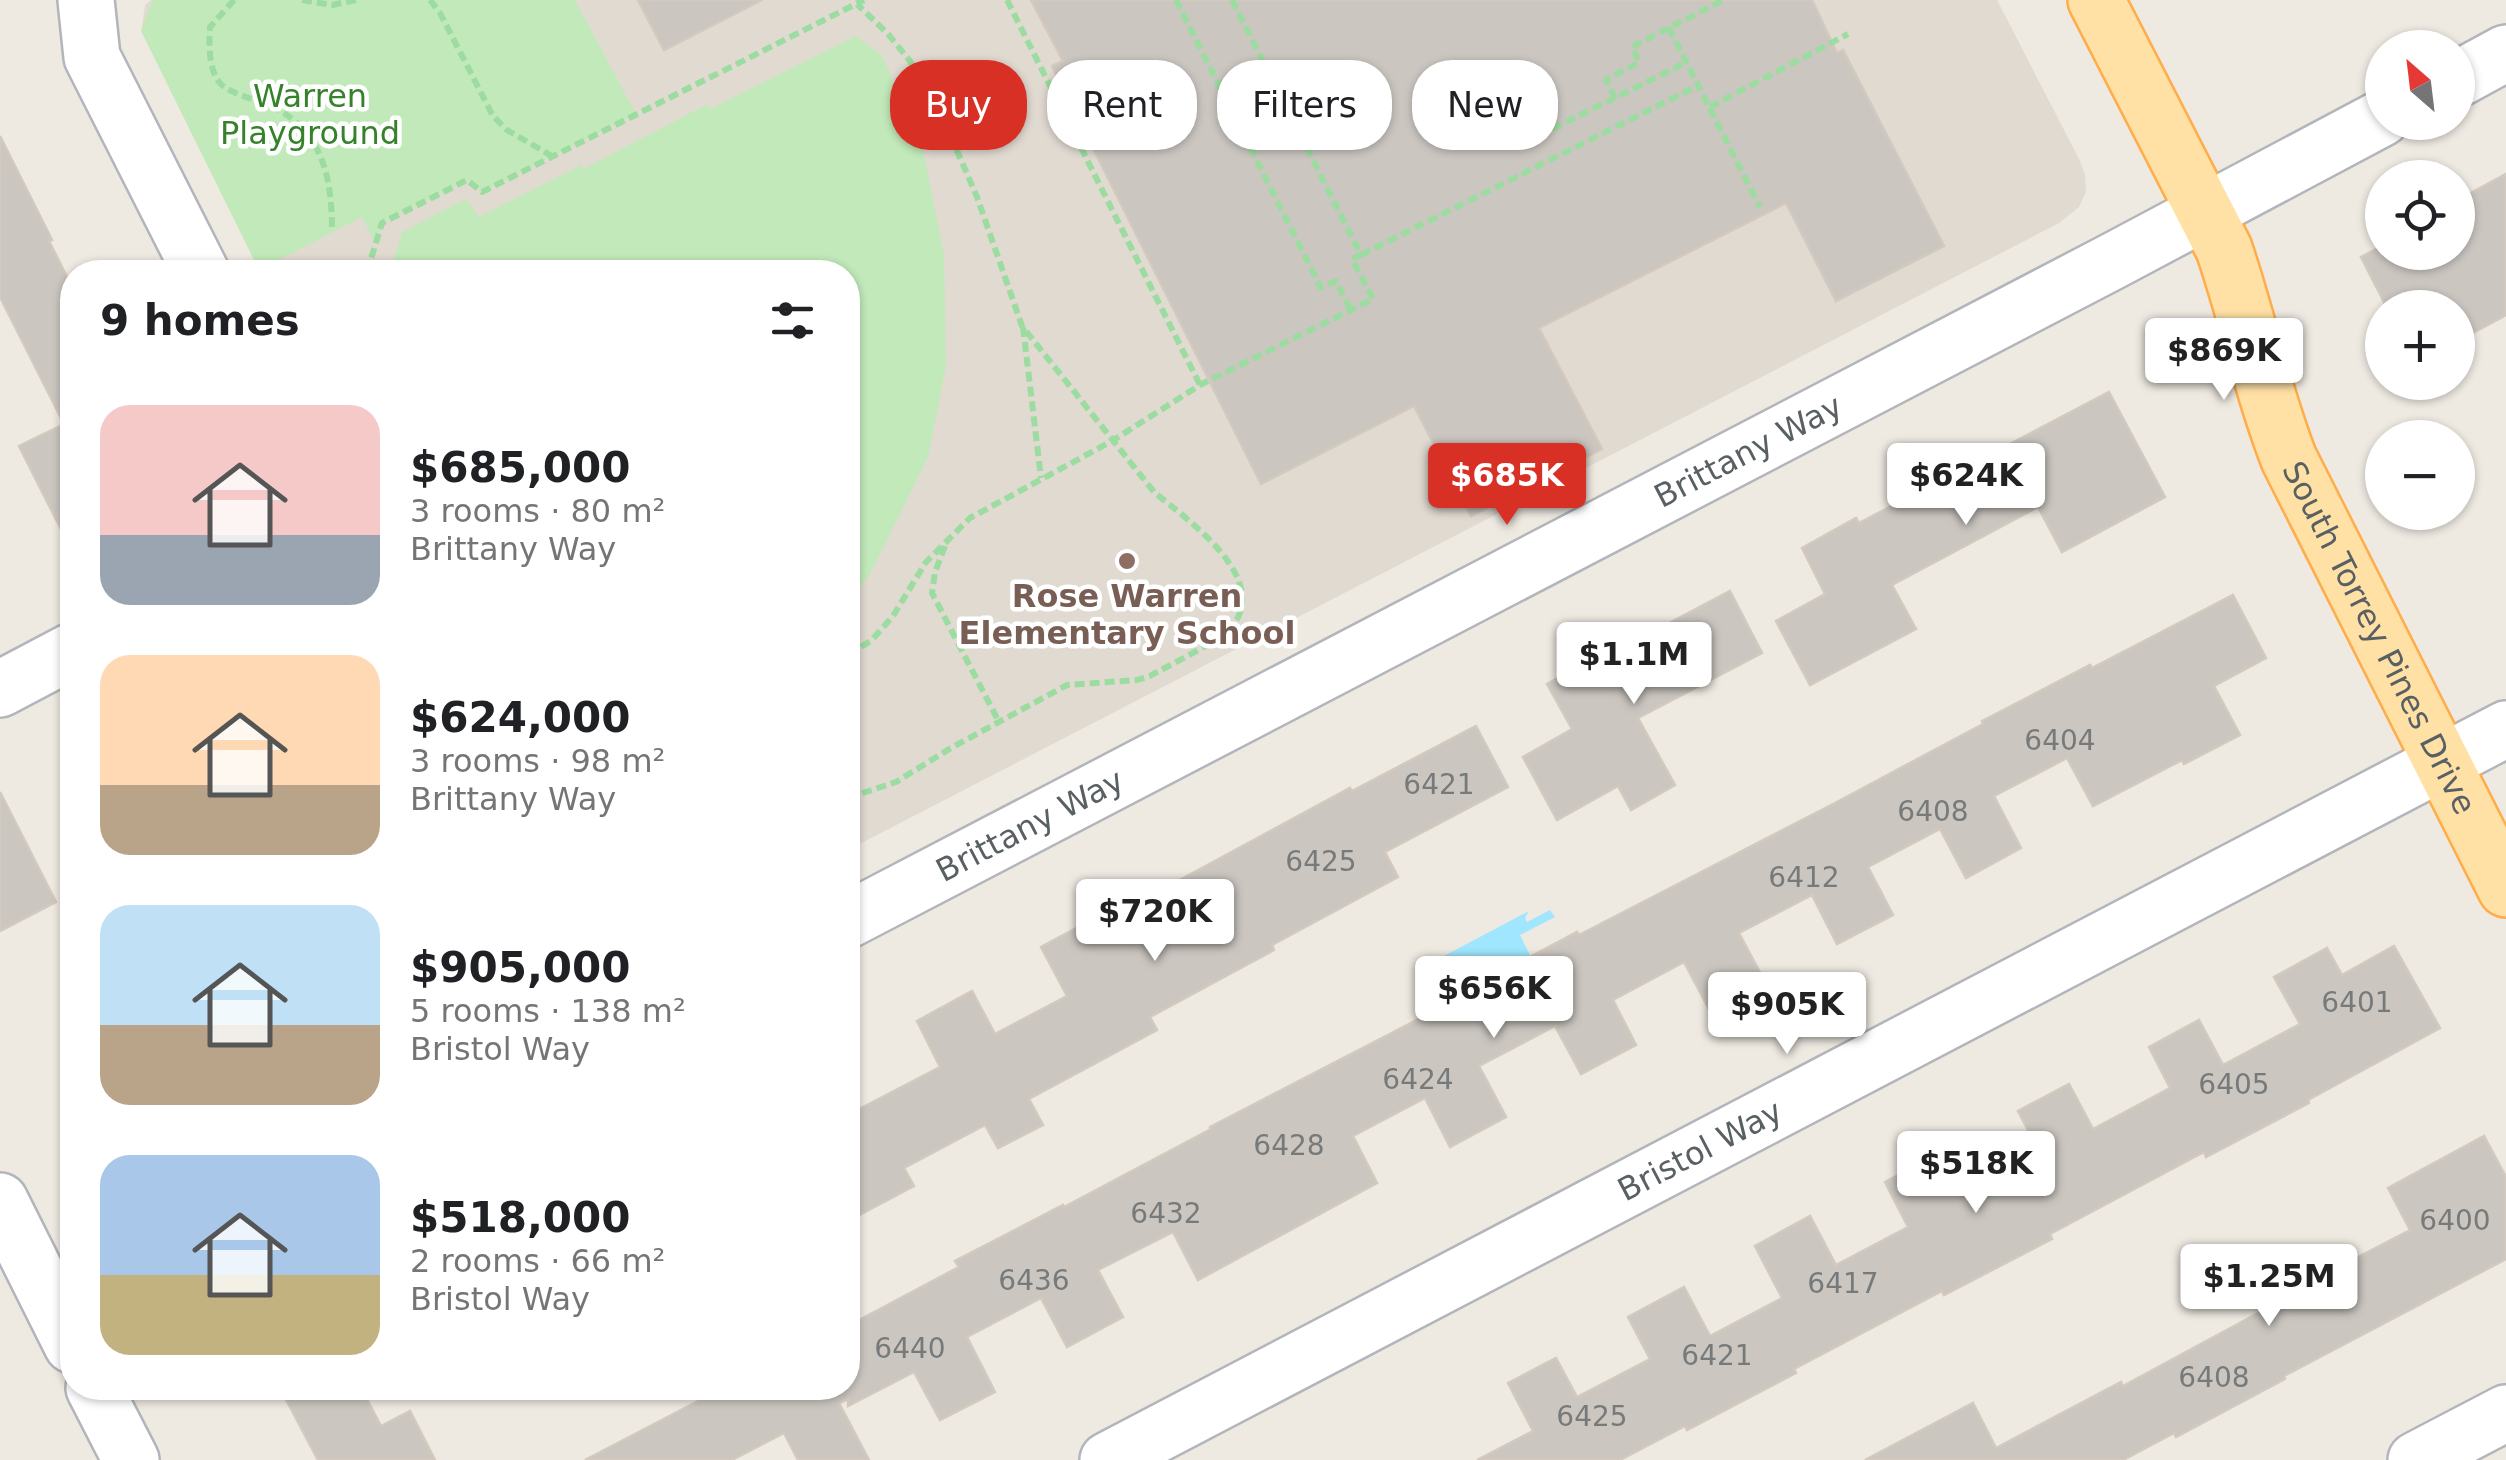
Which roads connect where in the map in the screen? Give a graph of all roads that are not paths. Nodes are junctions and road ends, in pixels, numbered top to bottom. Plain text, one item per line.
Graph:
1 (86, 0) edge
2 (2096, 0) edge
3 (2506, 53) edge
4 (2475, 70) edge
5 (2365, 127) edge
6 (2207, 212) junction
7 (195, 260) edge
8 (60, 658) edge
9 (0, 690) edge
10 (2506, 729) edge
11 (2442, 762) junction
12 (2506, 890) edge
13 (860, 914) edge
14 (0, 1201) edge
15 (60, 1320) edge
16 (100, 1400) edge
17 (2506, 1413) edge
18 (131, 1460) edge
19 (1108, 1460) edge
20 (2416, 1460) edge

1 - 7 street
2 - 6 main road, South Torrey Pines Drive
3 - 4 street
5 - 6 street, Brittany Way
6 - 11 main road, South Torrey Pines Drive
6 - 13 street, Brittany Way
8 - 9 street
10 - 11 street, Bristol Way
11 - 12 main road, South Torrey Pines Drive
11 - 19 street, Bristol Way
14 - 15 street
16 - 18 street
17 - 20 street

